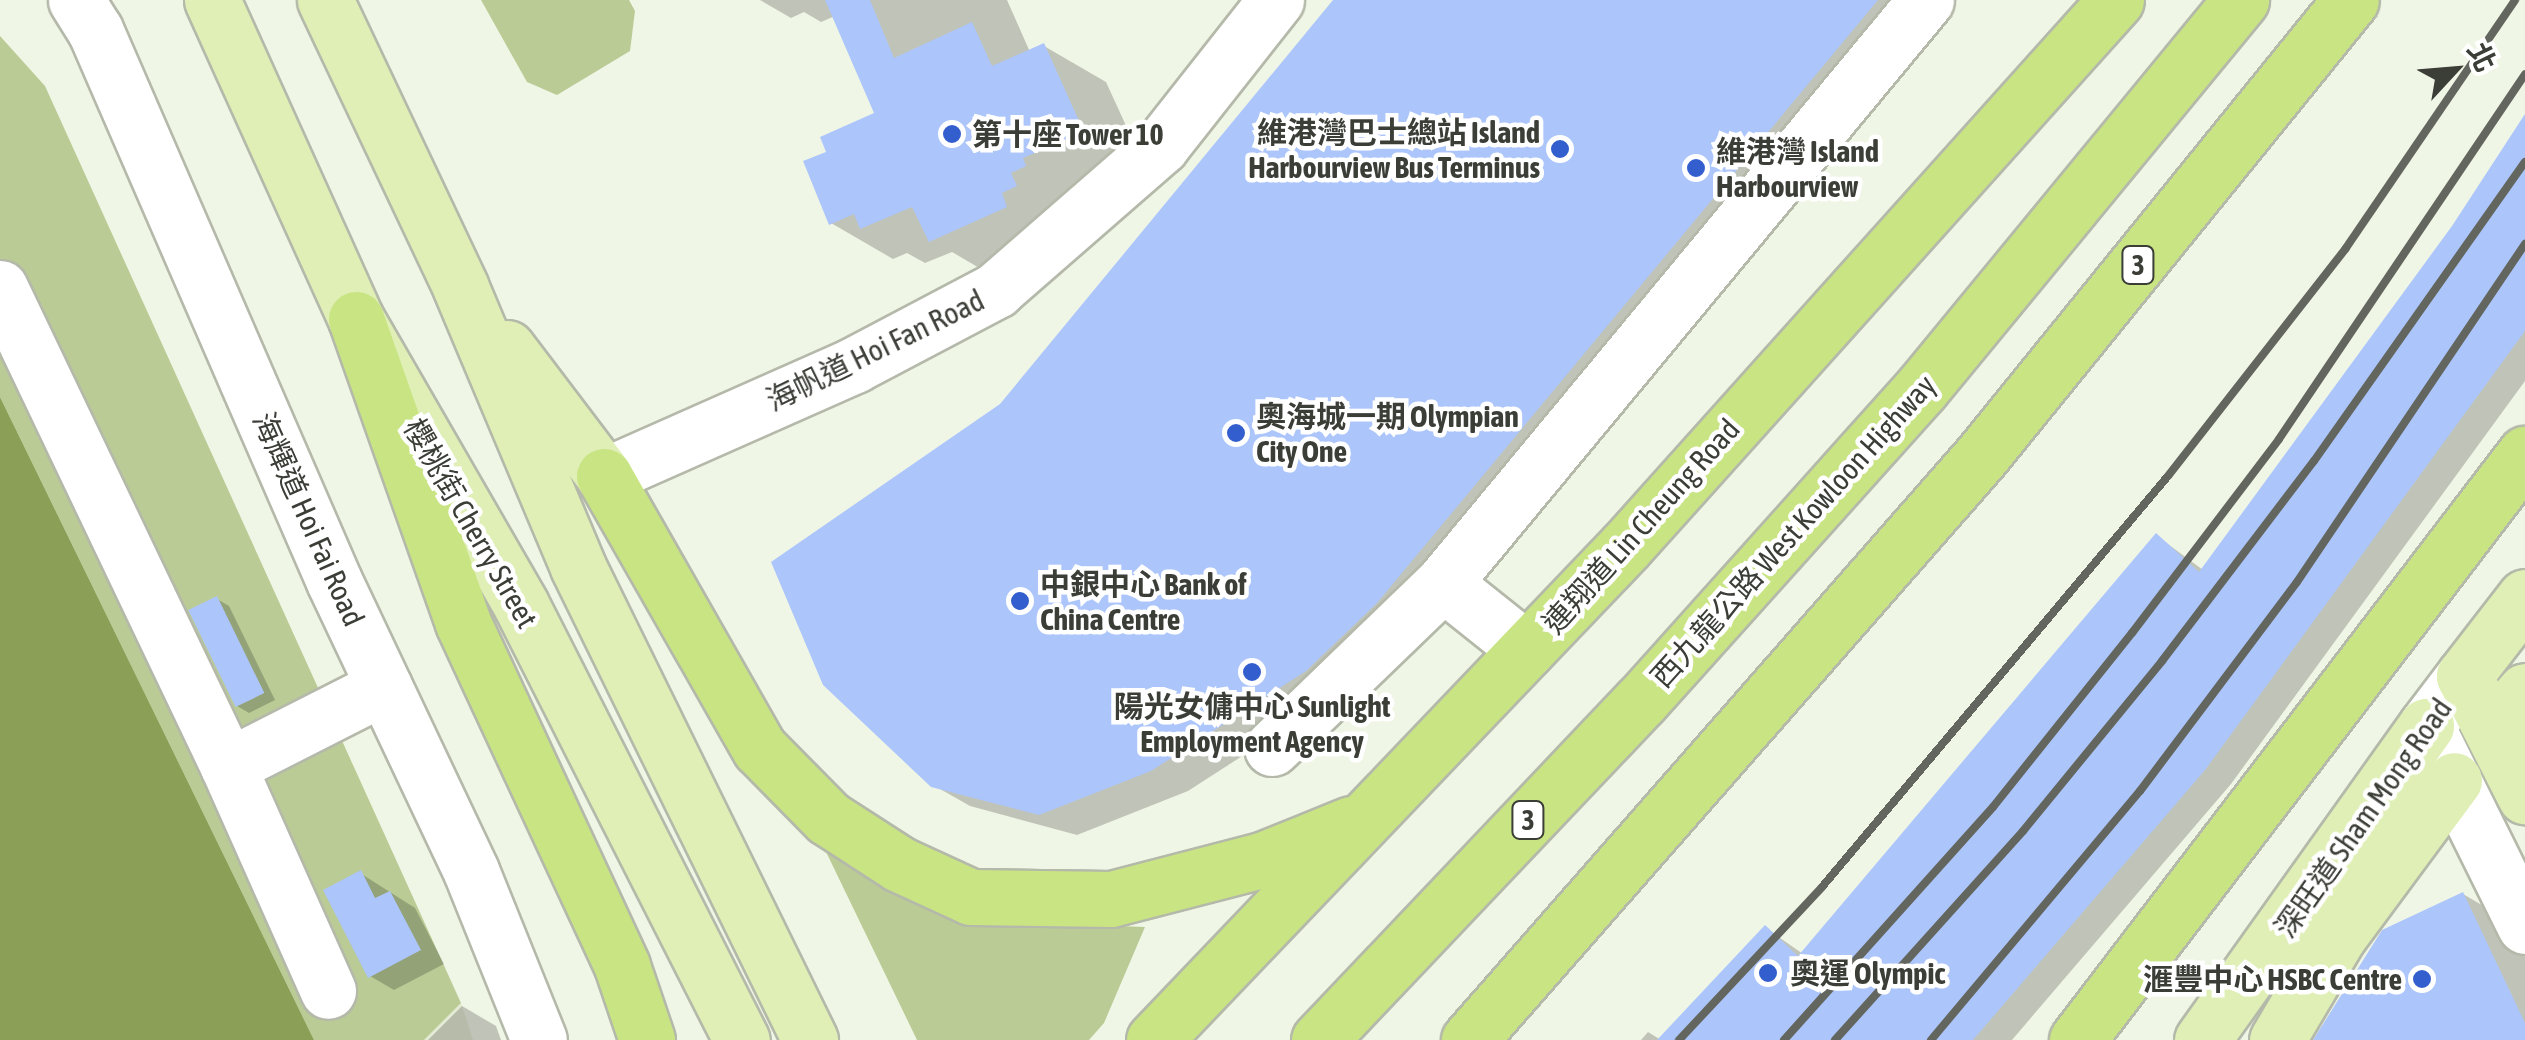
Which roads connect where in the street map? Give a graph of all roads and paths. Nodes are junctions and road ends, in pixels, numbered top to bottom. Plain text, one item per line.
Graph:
1 (76, 0) edge
2 (212, 0) edge
3 (325, 0) edge
4 (1276, 0) edge
5 (1926, 0) edge
6 (2116, 0) edge
7 (2241, 0) edge
8 (2351, 0) edge
9 (2088, 20) edge
10 (460, 286) junction
11 (0, 288) edge
12 (356, 319) junction
13 (2525, 454) edge
14 (604, 476) junction
15 (1443, 583) junction
16 (2525, 597) edge
17 (1526, 650) junction
18 (2464, 676) junction
19 (384, 687) junction
20 (2508, 710) edge
21 (2426, 726) junction
22 (1272, 748) dead end
23 (228, 766) junction
24 (2454, 780) junction
25 (2525, 796) edge
26 (1363, 820) junction
27 (2525, 926) edge
28 (328, 991) dead end
29 (539, 1040) edge
30 (647, 1040) edge
31 (742, 1040) edge
32 (810, 1040) edge
33 (1154, 1040) edge
34 (1319, 1040) edge
35 (1470, 1040) edge
36 (2077, 1040) edge
37 (2202, 1040) edge
38 (2277, 1040) edge

1 - 19 street, 海輝道 Hoi Fai Road
2 - 12 main road, 櫻桃街 Cherry Street
3 - 10 main road
4 - 14 street, 海帆道 Hoi Fan Road
5 - 15 street
6 - 9 highway, 連翔道 Lin Cheung Road
7 - 34 highway, 西九龍公路 West Kowloon Highway / 3
8 - 35 highway, 3
9 - 17 highway, 連翔道 Lin Cheung Road
10 - 14 main road
10 - 32 main road
11 - 23 street
12 - 30 highway
12 - 31 main road, 櫻桃街 Cherry Street
13 - 36 highway
14 - 26 highway
15 - 17 street
15 - 22 street
16 - 18 main road, 深旺道 Sham Mong Road
17 - 26 highway, 連翔道 Lin Cheung Road
18 - 20 main road
18 - 21 street, 深旺道 Sham Mong Road
19 - 23 street
19 - 29 street, 海輝道 Hoi Fai Road
20 - 24 street, 深旺道 Sham Mong Road
20 - 25 main road
21 - 24 street
21 - 37 main road, 深旺道 Sham Mong Road
23 - 28 street
24 - 27 street
24 - 38 main road, 深旺道 Sham Mong Road
26 - 33 highway, 連翔道 Lin Cheung Road

